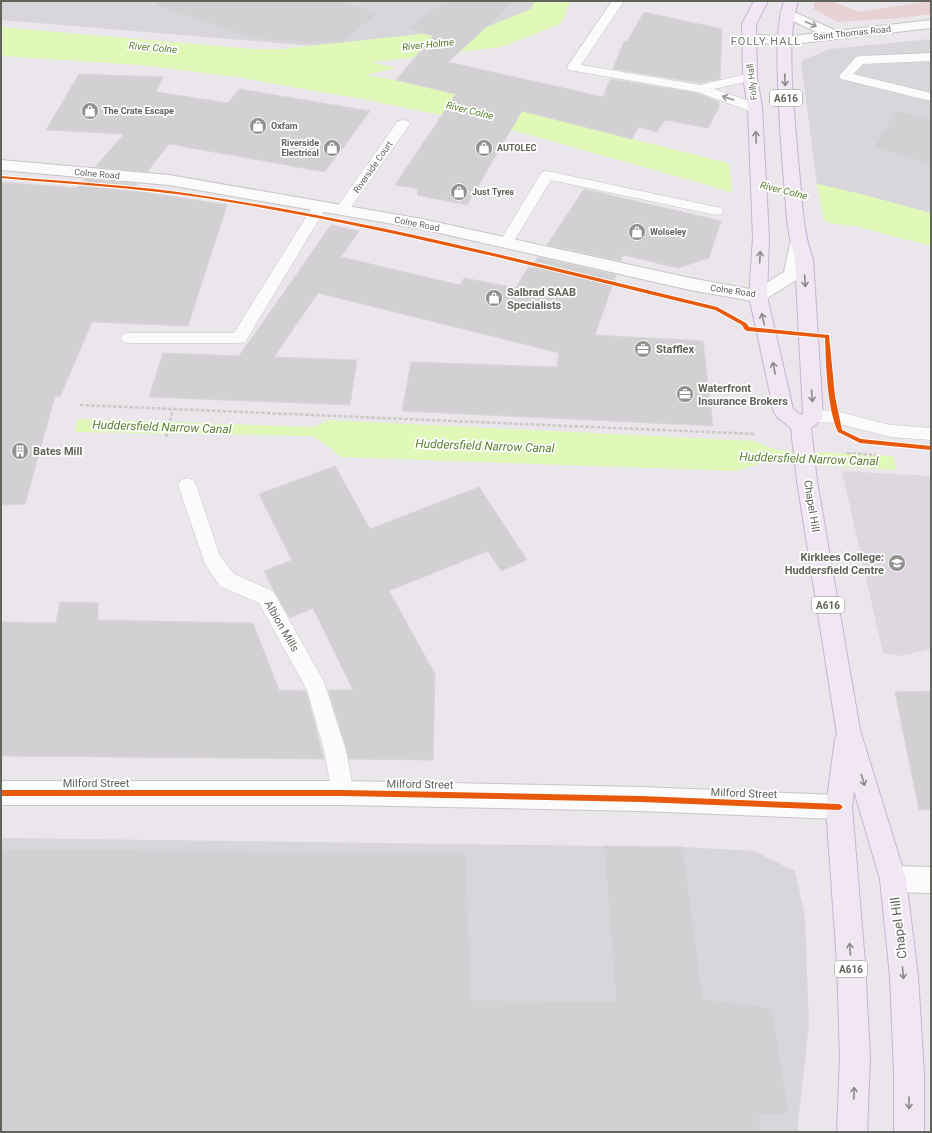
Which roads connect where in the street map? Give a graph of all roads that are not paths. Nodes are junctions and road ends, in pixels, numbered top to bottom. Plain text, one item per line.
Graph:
1 (618, 1) edge
2 (761, 1) edge
3 (789, 7) edge
4 (931, 24) edge
5 (836, 35) junction
6 (749, 38) junction
7 (784, 41) junction
8 (931, 57) edge
9 (750, 77) junction
10 (700, 89) junction
11 (931, 97) edge
12 (755, 108) junction
13 (403, 124) dead end
14 (1, 165) edge
15 (320, 206) junction
16 (342, 210) junction
17 (716, 211) dead end
18 (506, 243) junction
19 (798, 244) junction
20 (758, 296) junction
21 (129, 338) dead end
22 (805, 423) junction
23 (931, 434) edge
24 (187, 485) dead end
25 (848, 730) junction
26 (1, 793) edge
27 (343, 793) junction
28 (839, 807) junction
29 (893, 879) junction
30 (931, 880) edge
31 (852, 1132) edge
32 (909, 1132) edge

1 - 10 lane
2 - 6 main road, Folly Hall / A616
3 -> 5 main road
3 - 7 main road, A616
4 - 5 main road, Saint Thomas Road
5 - 7 main road, Saint Thomas Road
6 - 7 main road, Saint Thomas Road
6 - 9 main road, Folly Hall / A616
7 -> 19 main road, Chapel Hill / A616
8 - 11 lane
9 - 10 lane
9 - 12 main road, Folly Hall / A616
12 -> 10 lane
20 -> 12 main road, Folly Hall / A616
13 - 16 lane, Riverside Court
14 - 15 main road, Colne Road
15 - 16 main road, Colne Road
15 - 21 lane
16 - 18 main road, Colne Road
17 - 18 lane
18 - 20 main road, Colne Road
19 - 20 main road, Colne Road
19 -> 22 main road, Chapel Hill / A616
22 -> 20 main road, A616
22 - 23 lane
22 - 25 main road, Chapel Hill / A616
24 - 27 lane, Albion Mills
25 - 28 main road, Chapel Hill / A616
25 -> 29 main road, Chapel Hill / A616
26 - 27 main road, Milford Street
27 - 28 main road, Milford Street
31 -> 28 main road, Chapel Hill / A616
29 - 30 main road
29 -> 32 main road, Chapel Hill / A616

